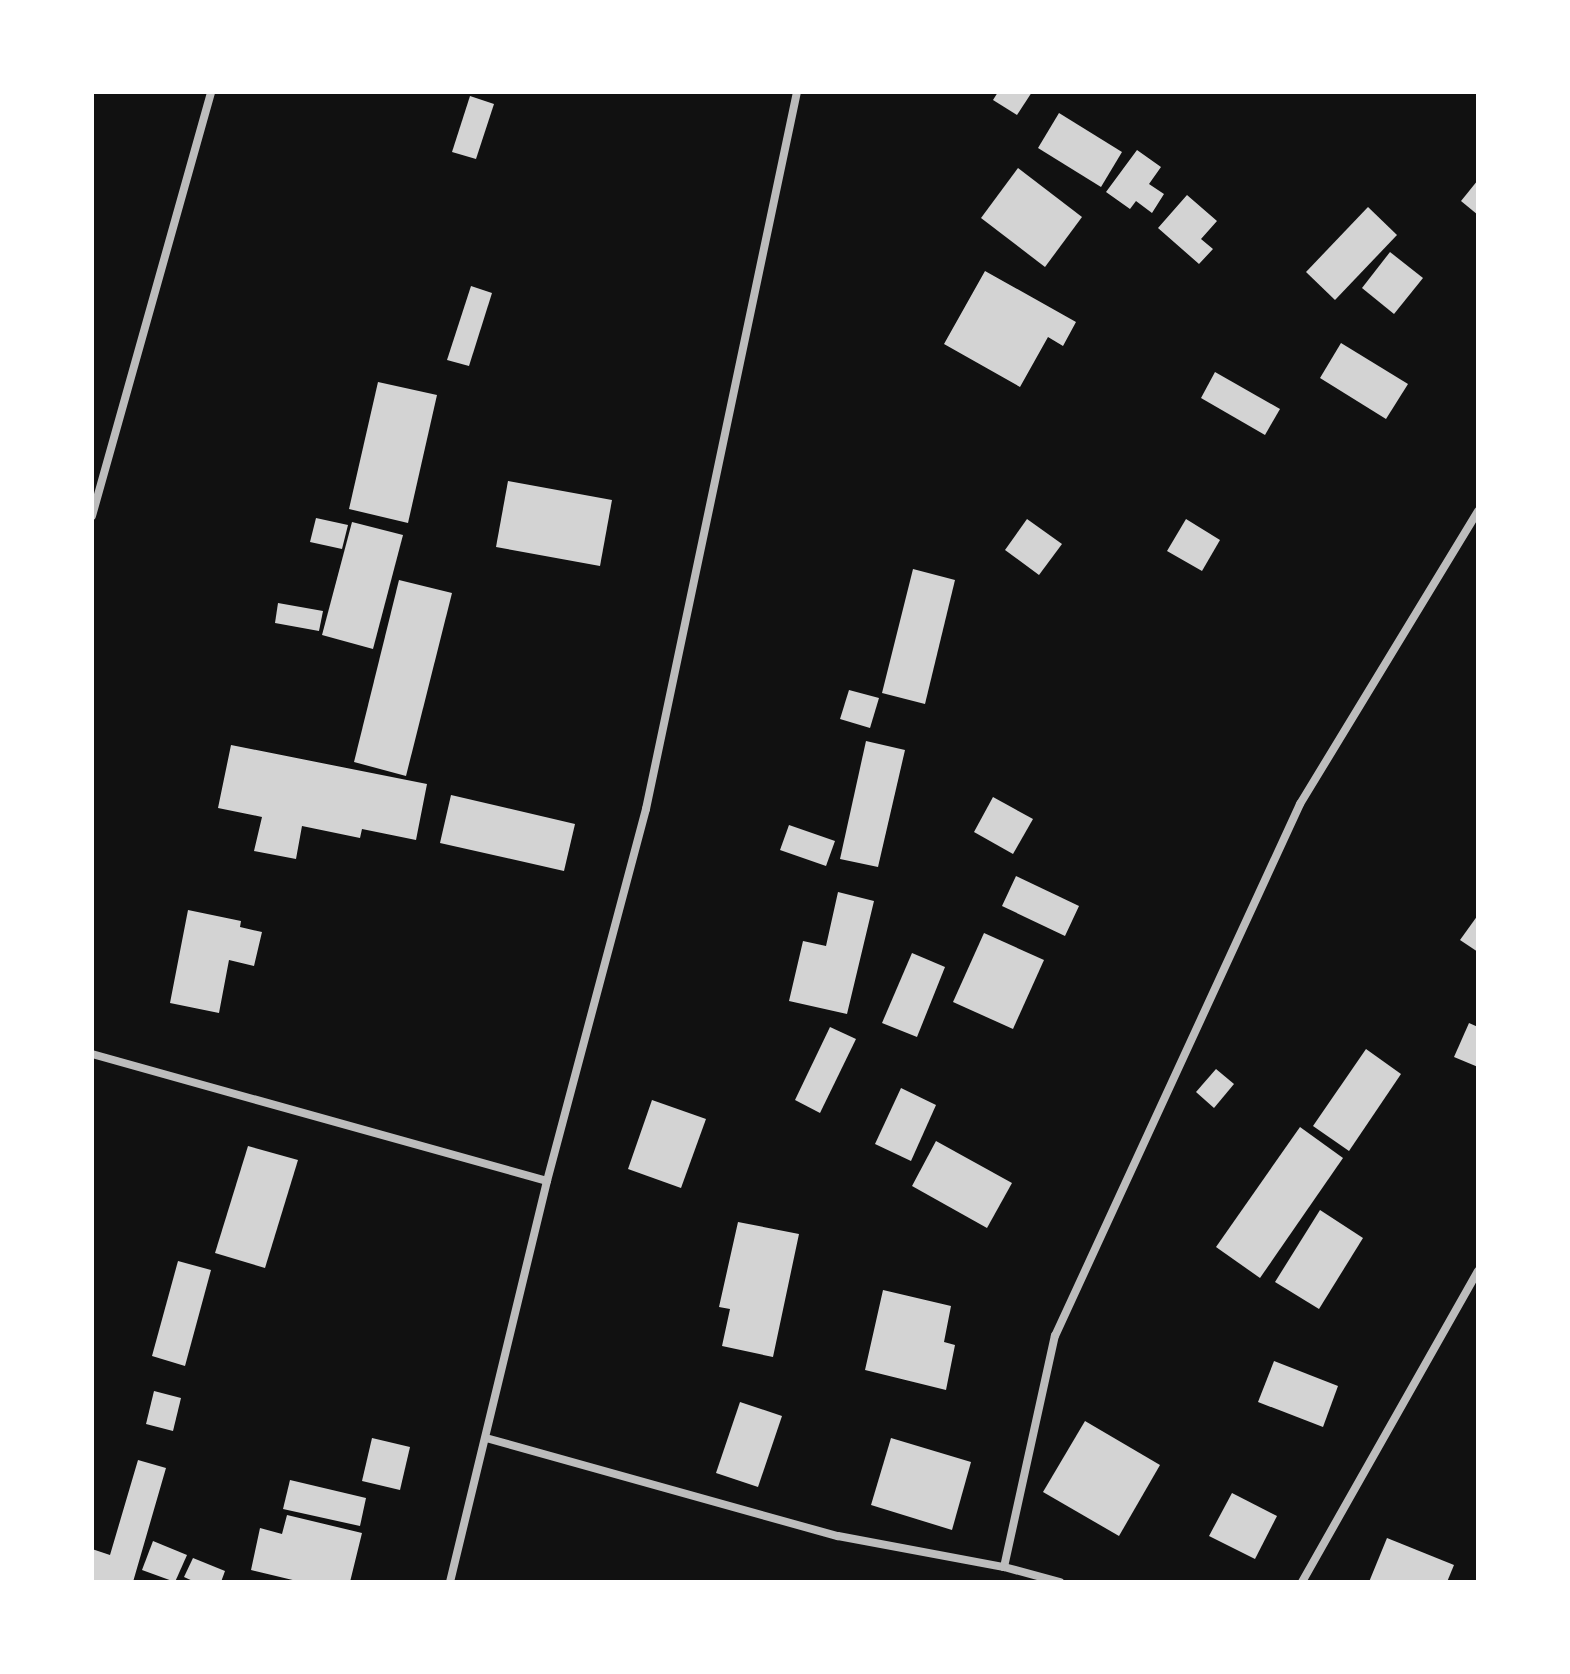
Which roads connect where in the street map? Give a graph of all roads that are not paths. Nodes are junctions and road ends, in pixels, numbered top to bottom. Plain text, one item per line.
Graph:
1 (211, 92) edge
2 (797, 92) edge
3 (1478, 511) edge
4 (92, 516) edge
5 (92, 1054) edge
6 (547, 1181) junction
7 (1478, 1271) edge
8 (486, 1438) junction
9 (1004, 1567) junction
10 (450, 1582) edge
11 (1060, 1582) edge
12 (1302, 1582) edge

1 - 4 street
2 - 6 street
3 - 9 street
5 - 6 street
6 - 8 street
7 - 12 street
8 - 9 street
8 - 10 street
9 - 11 street

